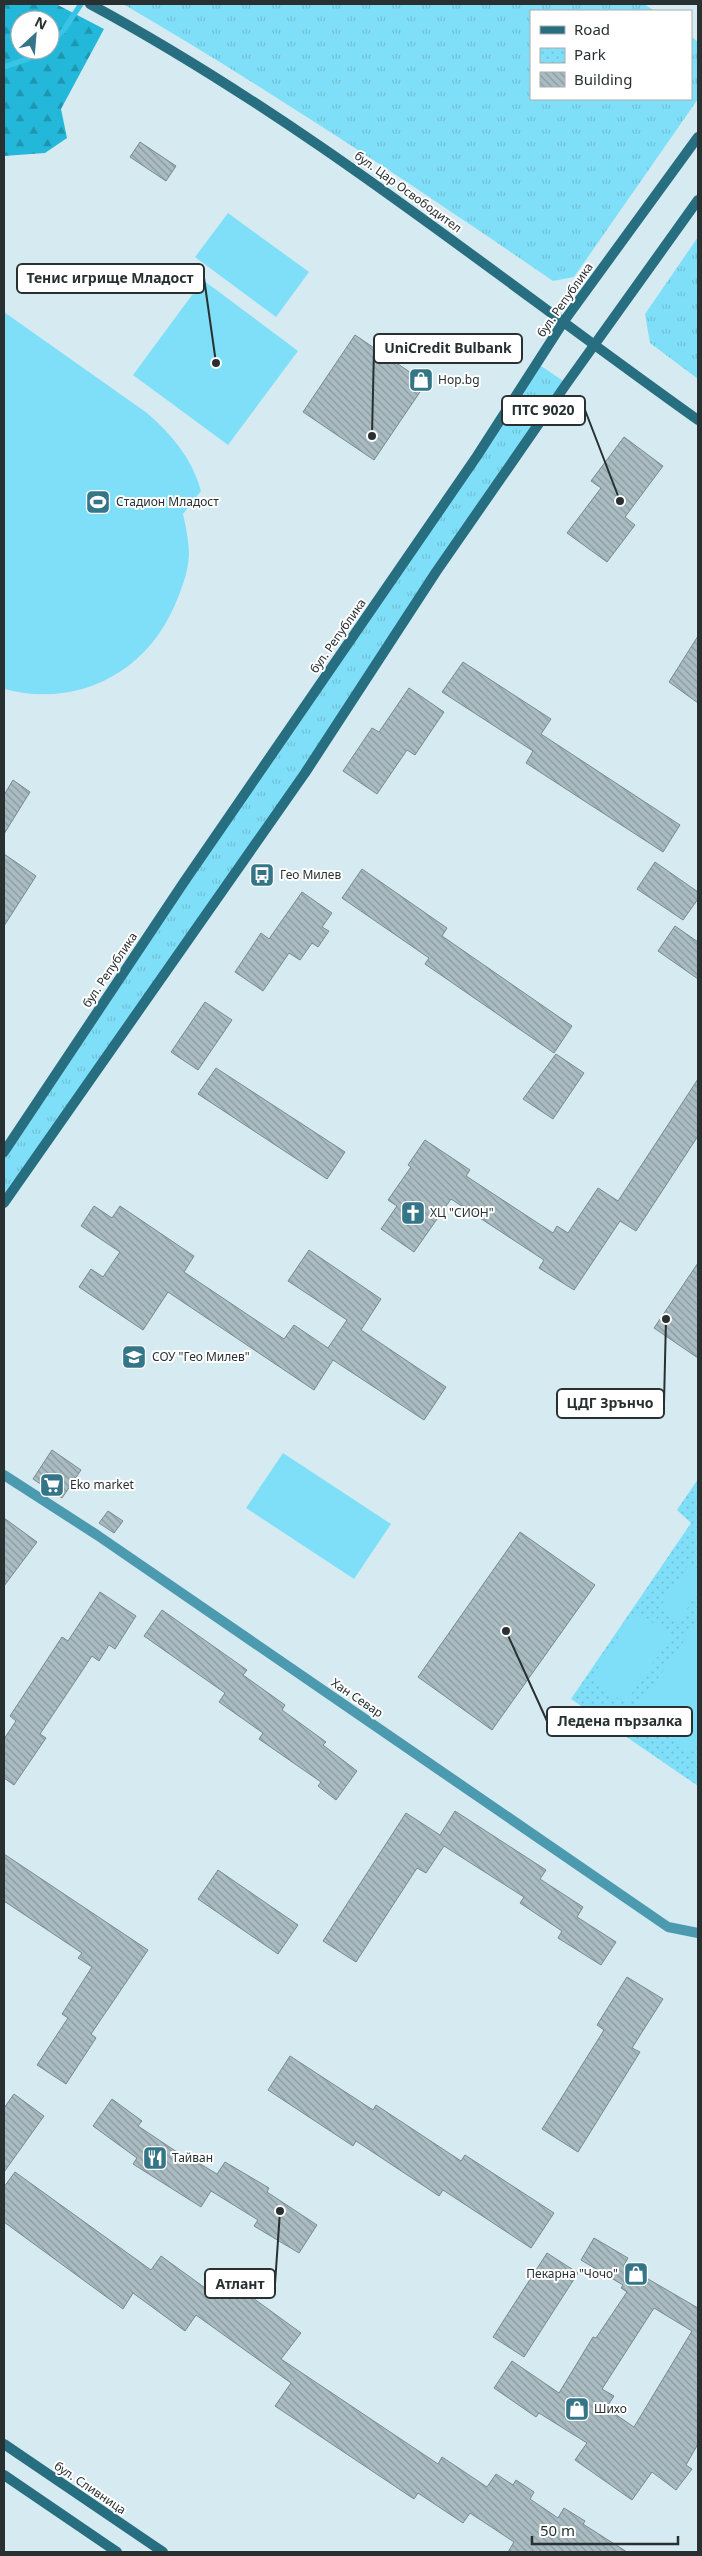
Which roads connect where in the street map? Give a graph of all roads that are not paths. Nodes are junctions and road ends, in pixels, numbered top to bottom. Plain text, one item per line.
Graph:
1 (90, 4) edge
2 (698, 137) edge
3 (698, 200) edge
4 (564, 321) junction
5 (593, 345) junction
6 (698, 420) edge
7 (4, 1152) edge
8 (4, 1203) edge
9 (4, 1475) edge
10 (698, 1933) edge
11 (4, 2444) edge
12 (4, 2475) edge
13 (116, 2552) edge
14 (163, 2552) edge

1 - 4 street, бул. Цар Освободител
2 - 4 street, бул. Република
3 - 5 street
4 - 5 street, бул. Цар Освободител
4 - 7 street, бул. Република
5 - 6 street, бул. Цар Освободител
5 - 8 street
9 - 10 street, Хан Севар
11 - 14 street, бул. Сливница
12 - 13 street

